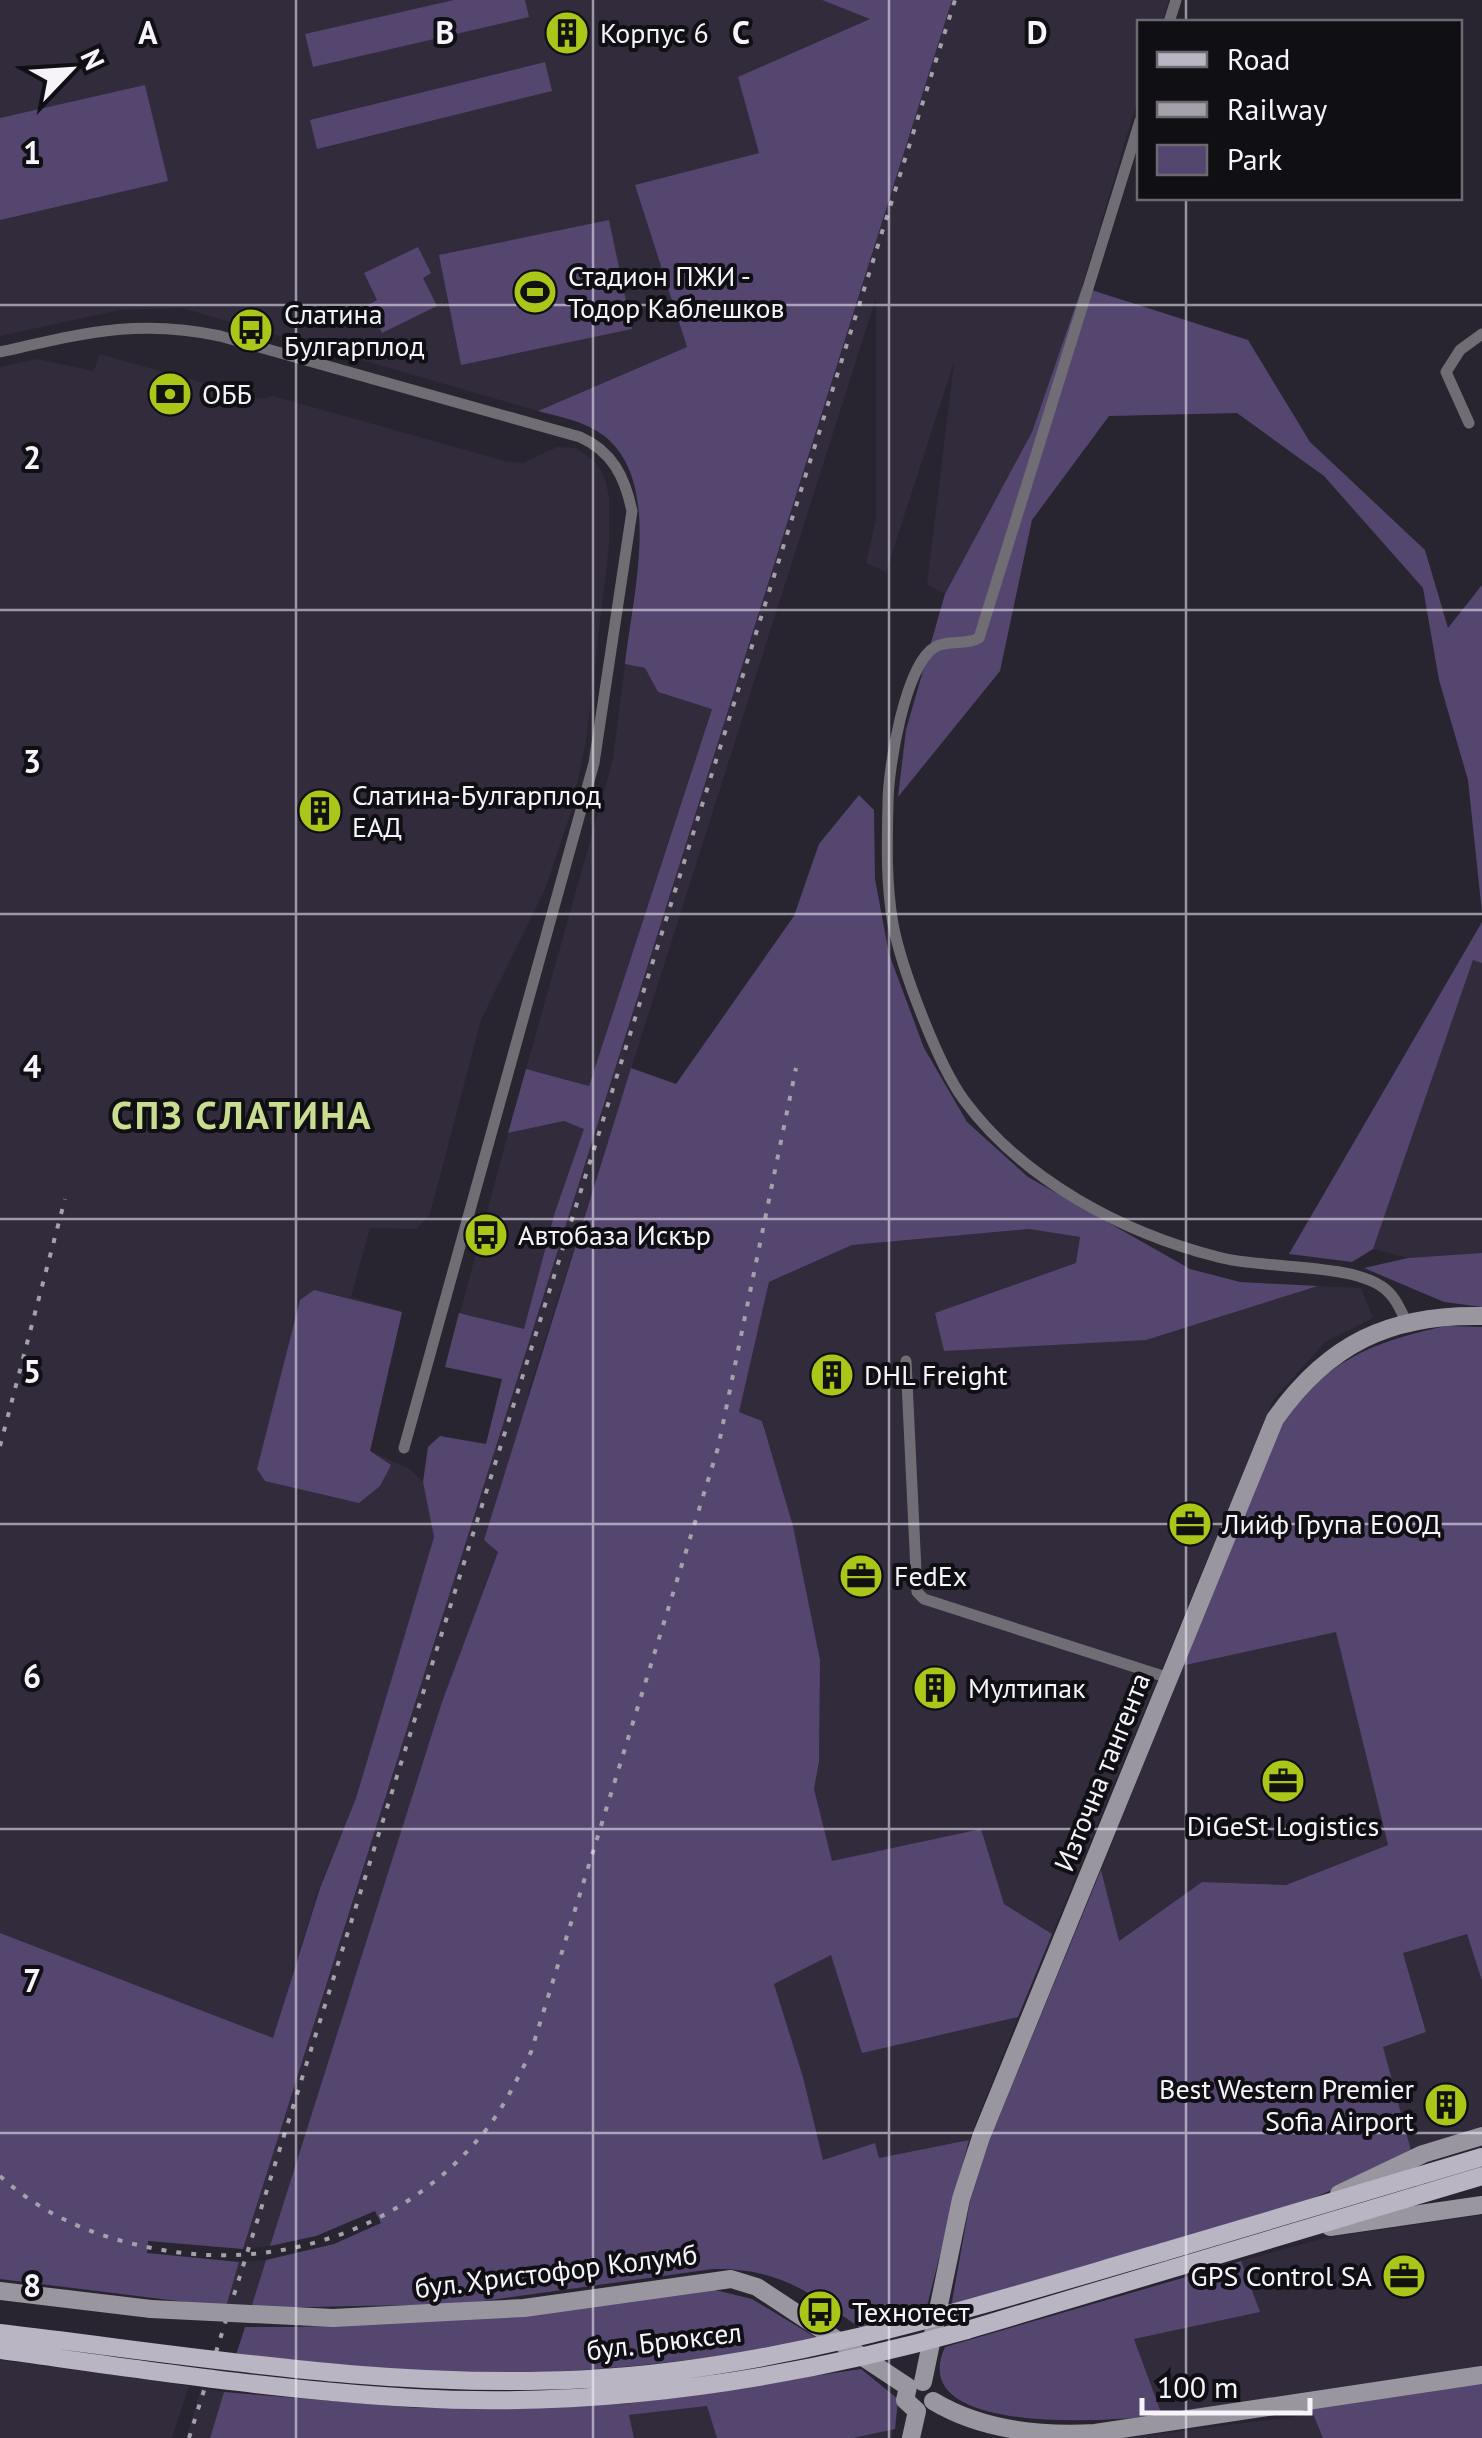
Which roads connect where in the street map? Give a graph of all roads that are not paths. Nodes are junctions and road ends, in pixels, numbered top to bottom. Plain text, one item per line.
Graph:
1 (1137, 132) edge
2 (1482, 334) edge
3 (0, 352) edge
4 (1468, 423) dead end
5 (1482, 1316) edge
6 (1407, 1323) junction
7 (906, 1361) dead end
8 (404, 1448) dead end
9 (1169, 1678) junction
10 (1482, 2136) edge
11 (1482, 2157) edge
12 (1482, 2176) edge
13 (1317, 2205) junction
14 (1482, 2206) edge
15 (1304, 2228) junction
16 (1165, 2261) junction
17 (0, 2291) edge
18 (0, 2334) edge
19 (0, 2350) edge
20 (1482, 2375) edge
21 (916, 2384) junction
22 (925, 2406) junction
23 (912, 2438) edge

1 - 6 street
2 - 4 street
3 - 8 street
5 - 6 street, Източна тангента
6 - 9 street, Източна тангента
7 - 9 street
9 - 21 street, Източна тангента
10 - 13 street, бул. Брюксел
11 - 13 main road, бул. Брюксел
12 - 15 main road, бул. Брюксел
13 - 16 main road, бул. Брюксел
14 - 15 street, бул. Брюксел
15 - 16 main road, бул. Брюксел
16 - 18 main road, бул. Брюксел, bridge
16 - 19 main road, бул. Брюксел, bridge
17 - 21 street, бул. Христофор Колумб, bridge
20 - 22 street
21 - 22 street
21 - 22 street
22 - 23 street

